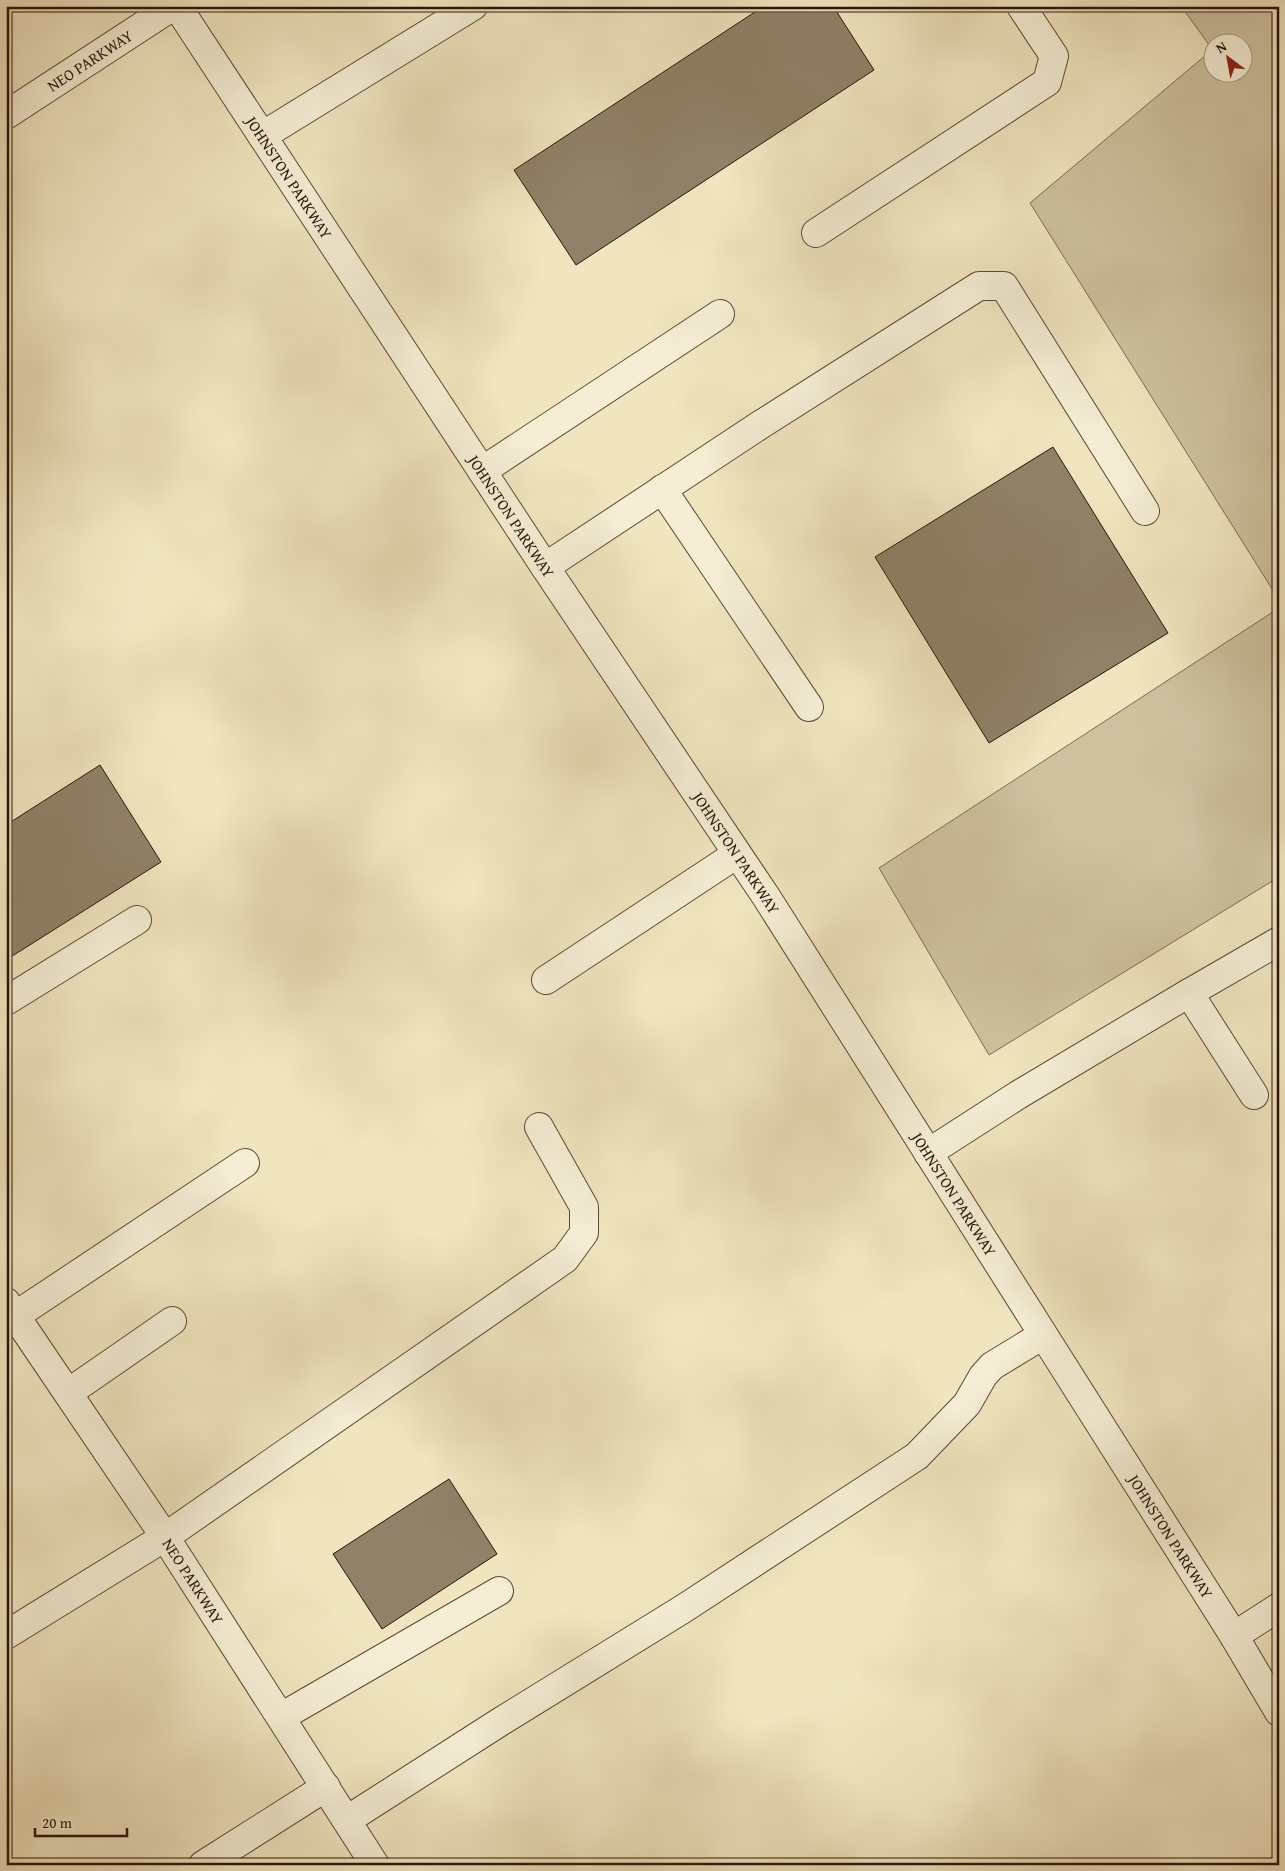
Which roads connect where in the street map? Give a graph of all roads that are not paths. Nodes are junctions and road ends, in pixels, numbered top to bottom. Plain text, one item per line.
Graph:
1 (173, 6) edge
2 (177, 6) edge
3 (473, 6) edge
4 (1021, 6) edge
5 (6, 115) edge
6 (262, 136) junction
7 (816, 233) dead end
8 (720, 314) dead end
9 (482, 471) junction
10 (662, 489) junction
11 (1146, 511) dead end
12 (545, 567) junction
13 (809, 707) dead end
14 (737, 854) junction
15 (137, 920) dead end
16 (1279, 940) edge
17 (546, 980) dead end
18 (1189, 993) junction
19 (6, 1001) edge
20 (1254, 1095) dead end
21 (538, 1127) dead end
22 (928, 1153) junction
23 (245, 1163) dead end
24 (11, 1309) edge
25 (172, 1322) dead end
26 (1043, 1335) junction
27 (68, 1393) junction
28 (165, 1537) junction
29 (498, 1591) dead end
30 (1279, 1607) edge
31 (6, 1635) edge
32 (1234, 1636) junction
33 (1279, 1712) edge
34 (281, 1717) junction
35 (326, 1787) junction
36 (347, 1820) junction
37 (203, 1865) edge
38 (375, 1865) edge

1 - 5 street, NEO PARKWAY
2 - 6 street, JOHNSTON PARKWAY
3 - 6 street
4 - 7 street
6 - 9 street, JOHNSTON PARKWAY
8 - 9 street
9 - 12 street, JOHNSTON PARKWAY
10 - 11 street
10 - 12 street
10 - 13 street
12 - 14 street, JOHNSTON PARKWAY
14 - 17 street
14 - 22 street, JOHNSTON PARKWAY
15 - 19 street
16 - 18 street
18 - 20 street
18 - 22 street
21 - 28 street
22 - 26 street, JOHNSTON PARKWAY
23 - 24 street
24 - 27 street, NEO PARKWAY
25 - 27 street
26 - 32 street, JOHNSTON PARKWAY
26 - 36 street
27 - 28 street, NEO PARKWAY
28 - 31 street
28 - 34 street, NEO PARKWAY
29 - 34 street
30 - 32 street
32 - 33 street, JOHNSTON PARKWAY
34 - 35 street, NEO PARKWAY
35 - 36 street, NEO PARKWAY
35 - 37 street
36 - 38 street, NEO PARKWAY

